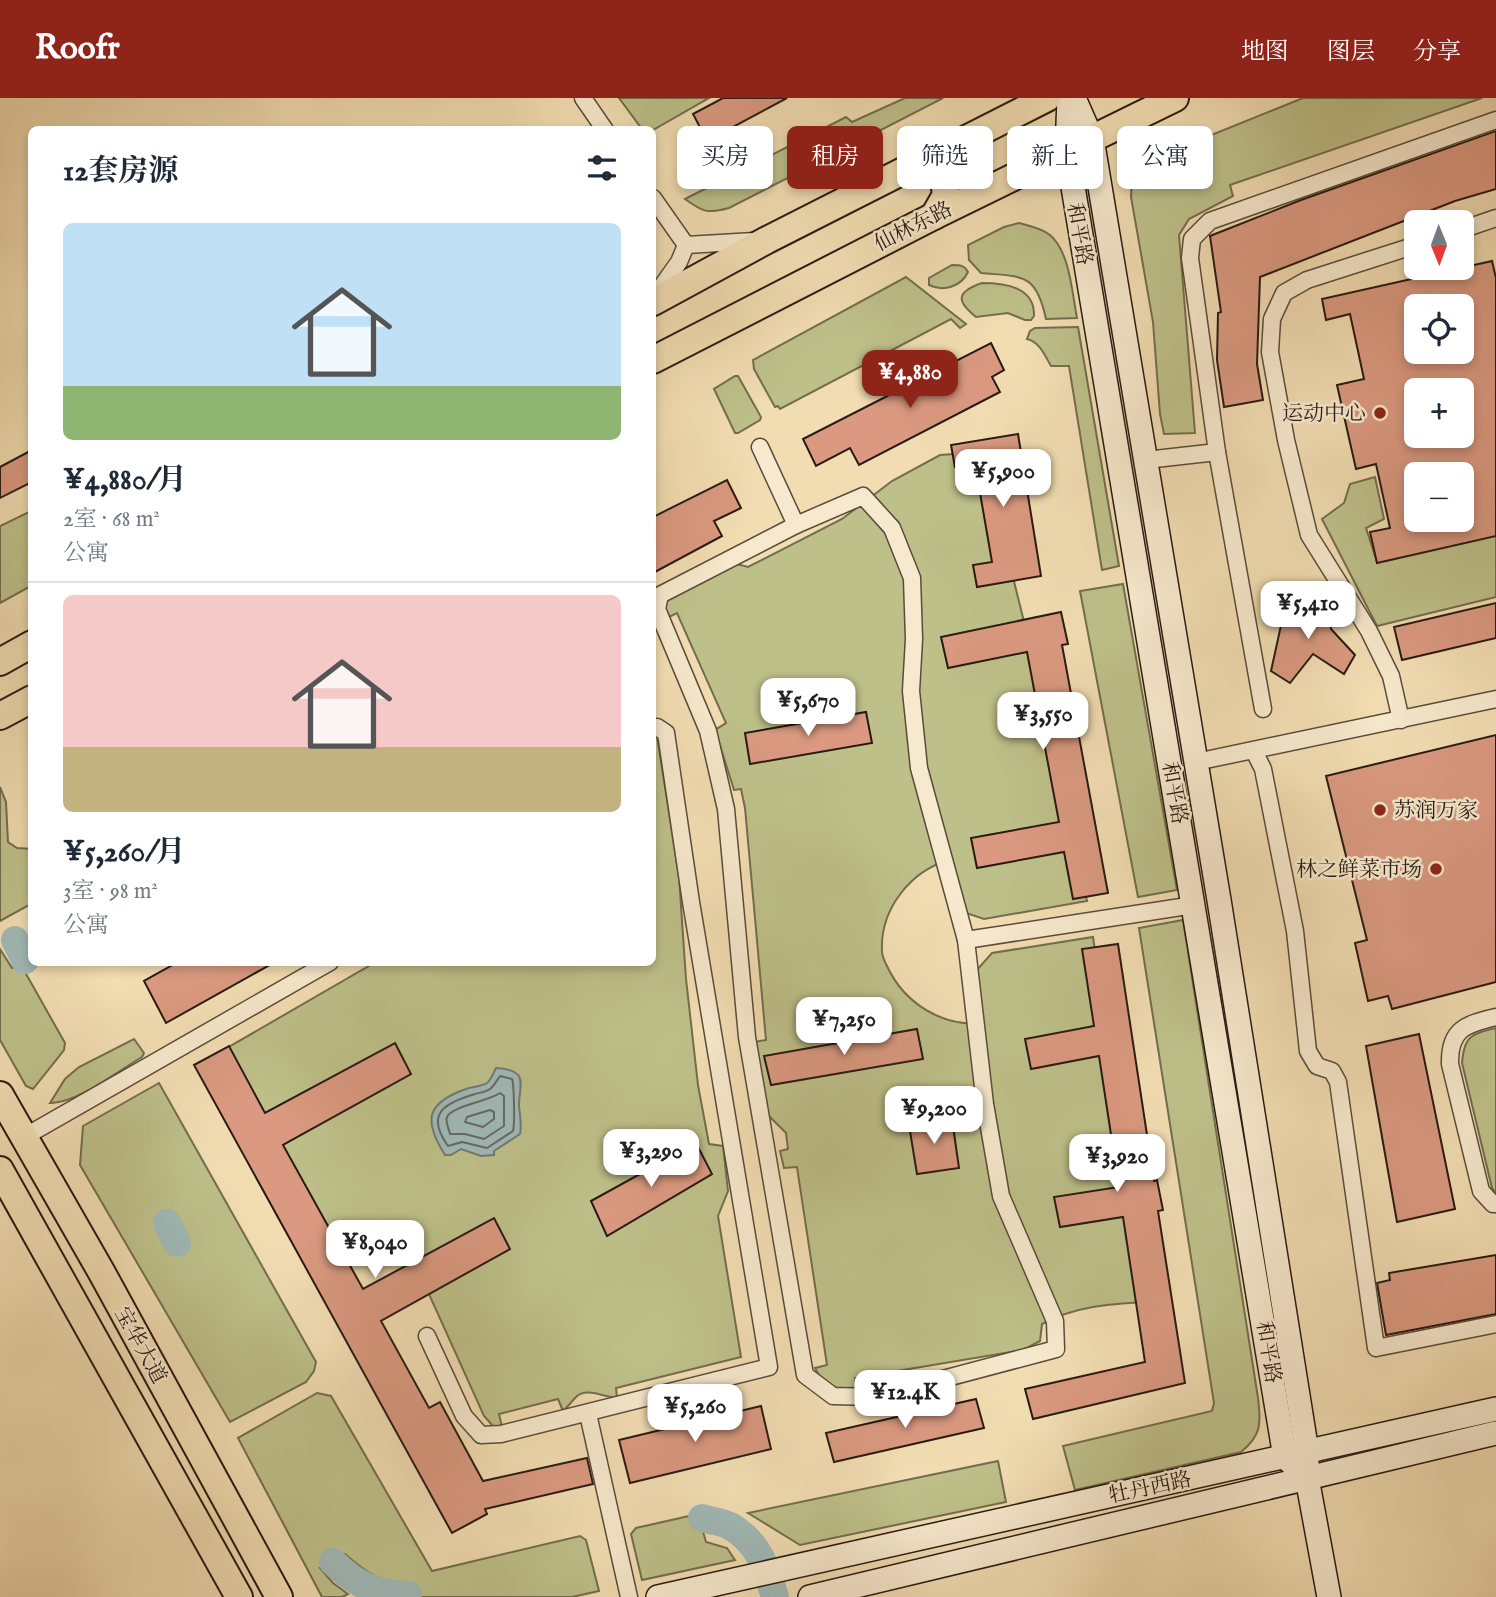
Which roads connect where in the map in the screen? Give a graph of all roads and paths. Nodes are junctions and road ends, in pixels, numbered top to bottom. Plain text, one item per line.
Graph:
1 (583, 98) edge
2 (1047, 98) edge
3 (1071, 98) edge
4 (1175, 98) edge
5 (1496, 120) edge
6 (602, 126) edge
7 (993, 126) edge
8 (1068, 126) edge
9 (1085, 126) edge
10 (1103, 134) edge
11 (897, 175) edge
12 (1007, 180) edge
13 (945, 189) edge
14 (1072, 189) edge
15 (1100, 189) edge
16 (656, 202) edge
17 (934, 216) junction
18 (1496, 218) edge
19 (1474, 226) edge
20 (766, 240) junction
21 (685, 245) junction
22 (1404, 249) edge
23 (656, 296) edge
24 (656, 298) edge
25 (656, 358) edge
26 (760, 447) dead end
27 (1217, 452) junction
28 (1146, 460) junction
29 (796, 525) junction
30 (28, 646) edge
31 (3, 660) edge
32 (1496, 699) edge
33 (28, 701) edge
34 (1263, 709) dead end
35 (0, 716) edge
36 (1401, 720) junction
37 (656, 727) edge
38 (1254, 751) junction
39 (1196, 762) junction
40 (1194, 905) junction
41 (966, 940) junction
42 (323, 966) edge
43 (1496, 1017) edge
44 (0, 1095) edge
45 (24, 1137) junction
46 (0, 1170) edge
47 (1496, 1204) edge
48 (1496, 1324) edge
49 (427, 1336) dead end
50 (1496, 1409) edge
51 (588, 1414) junction
52 (1496, 1433) edge
53 (1296, 1454) junction
54 (1307, 1478) junction
55 (239, 1597) edge
56 (279, 1597) edge
57 (629, 1597) edge
58 (658, 1597) edge
59 (811, 1597) edge
60 (1329, 1597) edge

1 - 6 street
2 - 7 main road
3 - 8 street, 和平路
3 - 9 street, 和平路
4 - 10 main road, 仙林东路
5 - 27 street
11 - 20 main road
12 - 17 main road, 仙林东路
13 - 17 main road
14 - 40 street, 和平路
15 - 28 street, 和平路
16 - 21 street
17 - 25 main road, 仙林东路
18 - 19 street
20 - 21 street
20 - 24 main road
21 - 23 street
22 - 36 street
26 - 29 street
27 - 28 street
27 - 34 street
28 - 39 street, 和平路
29 - 41 street
29 - 41 street
30 - 31 main road
32 - 36 street
33 - 35 main road
36 - 38 street
37 - 51 street
38 - 39 street
38 - 48 street
39 - 53 street, 和平路
40 - 41 street
40 - 53 street, 和平路
42 - 45 street
43 - 47 street
44 - 45 main road, 宝华大道
45 - 56 main road, 宝华大道
46 - 55 main road, 宝华大道
49 - 51 street
50 - 53 street, 牡丹西路
51 - 57 street
52 - 54 street, 牡丹西路
53 - 54 street, 和平路
53 - 58 street, 牡丹西路
54 - 59 street, 牡丹西路
54 - 60 street, 和平路

